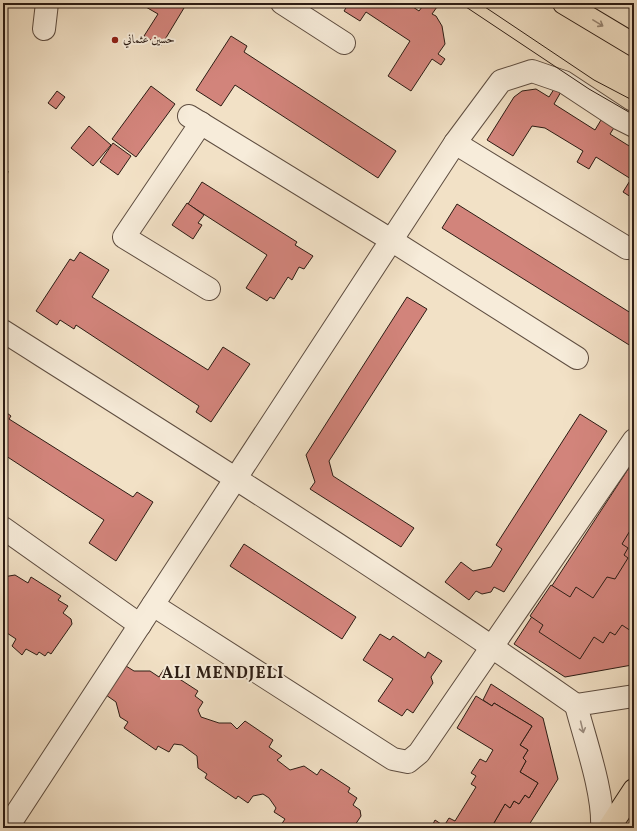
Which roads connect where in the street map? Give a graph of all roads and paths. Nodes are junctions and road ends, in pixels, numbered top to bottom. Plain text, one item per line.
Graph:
1 (47, 3) edge
2 (282, 3) edge
3 (564, 3) edge
4 (44, 29) dead end
5 (344, 44) dead end
6 (634, 45) edge
7 (634, 126) edge
8 (455, 143) junction
9 (391, 240) junction
10 (627, 248) dead end
11 (209, 289) dead end
12 (3, 331) edge
13 (577, 358) dead end
14 (634, 440) edge
15 (236, 478) junction
16 (3, 528) edge
17 (153, 605) junction
18 (140, 625) junction
19 (493, 647) junction
20 (634, 696) edge
21 (576, 705) junction
22 (634, 790) edge
23 (7, 828) edge
24 (602, 828) edge
25 (609, 828) edge

1 - 4 street
2 - 5 street
3 -> 6 main road
7 - 8 street
8 - 9 street
8 - 10 street
9 - 11 street
9 - 13 street
9 - 15 street
12 - 15 street
14 - 19 street
15 - 17 street
15 - 19 street
16 - 18 street
17 - 18 street
17 - 19 street
18 - 23 street
19 - 21 street
20 - 21 street
21 -> 24 street
22 - 25 main road

